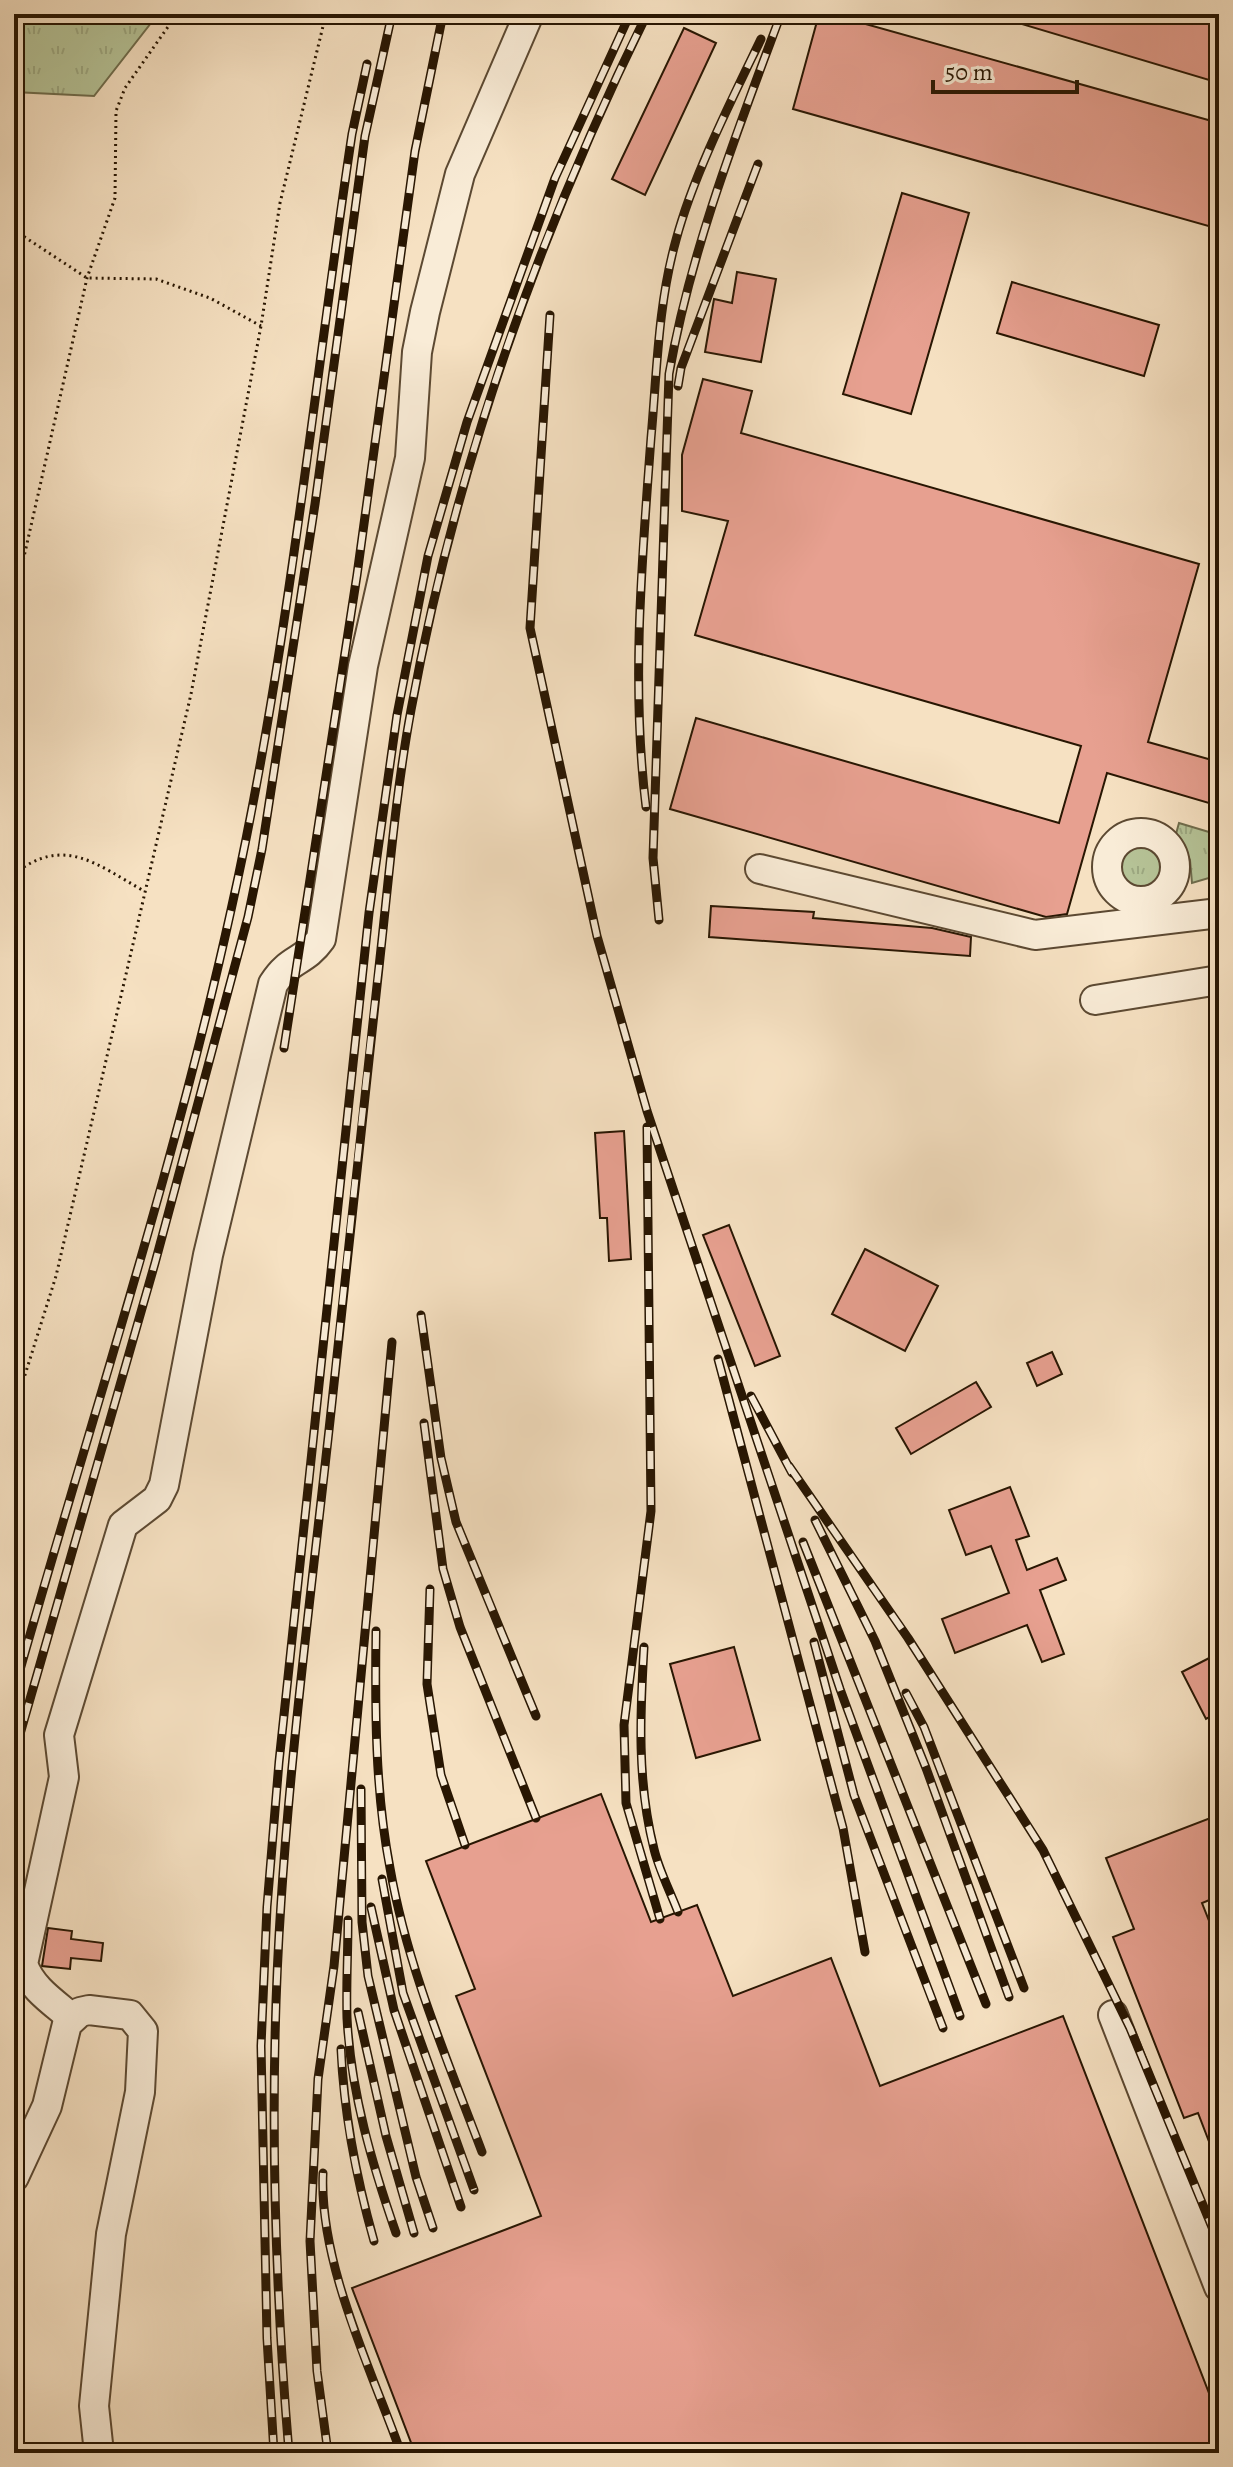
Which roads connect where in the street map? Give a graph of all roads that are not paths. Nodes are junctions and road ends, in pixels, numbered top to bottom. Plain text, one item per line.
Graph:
1 (529, 14) edge
2 (760, 869) dead end
3 (1168, 889) junction
4 (1117, 893) junction
5 (1215, 913) edge
6 (1095, 928) junction
7 (1219, 980) edge
8 (1095, 1000) dead end
9 (1113, 2015) dead end
10 (72, 2018) junction
11 (14, 2177) edge
12 (1219, 2287) edge
13 (99, 2453) edge

1 - 10 lane
2 - 6 lane
3 - 4 lane
3 - 4 lane
3 - 5 lane
4 - 6 lane
5 - 6 lane
7 - 8 lane
9 - 12 lane
10 - 11 lane
10 - 13 lane

